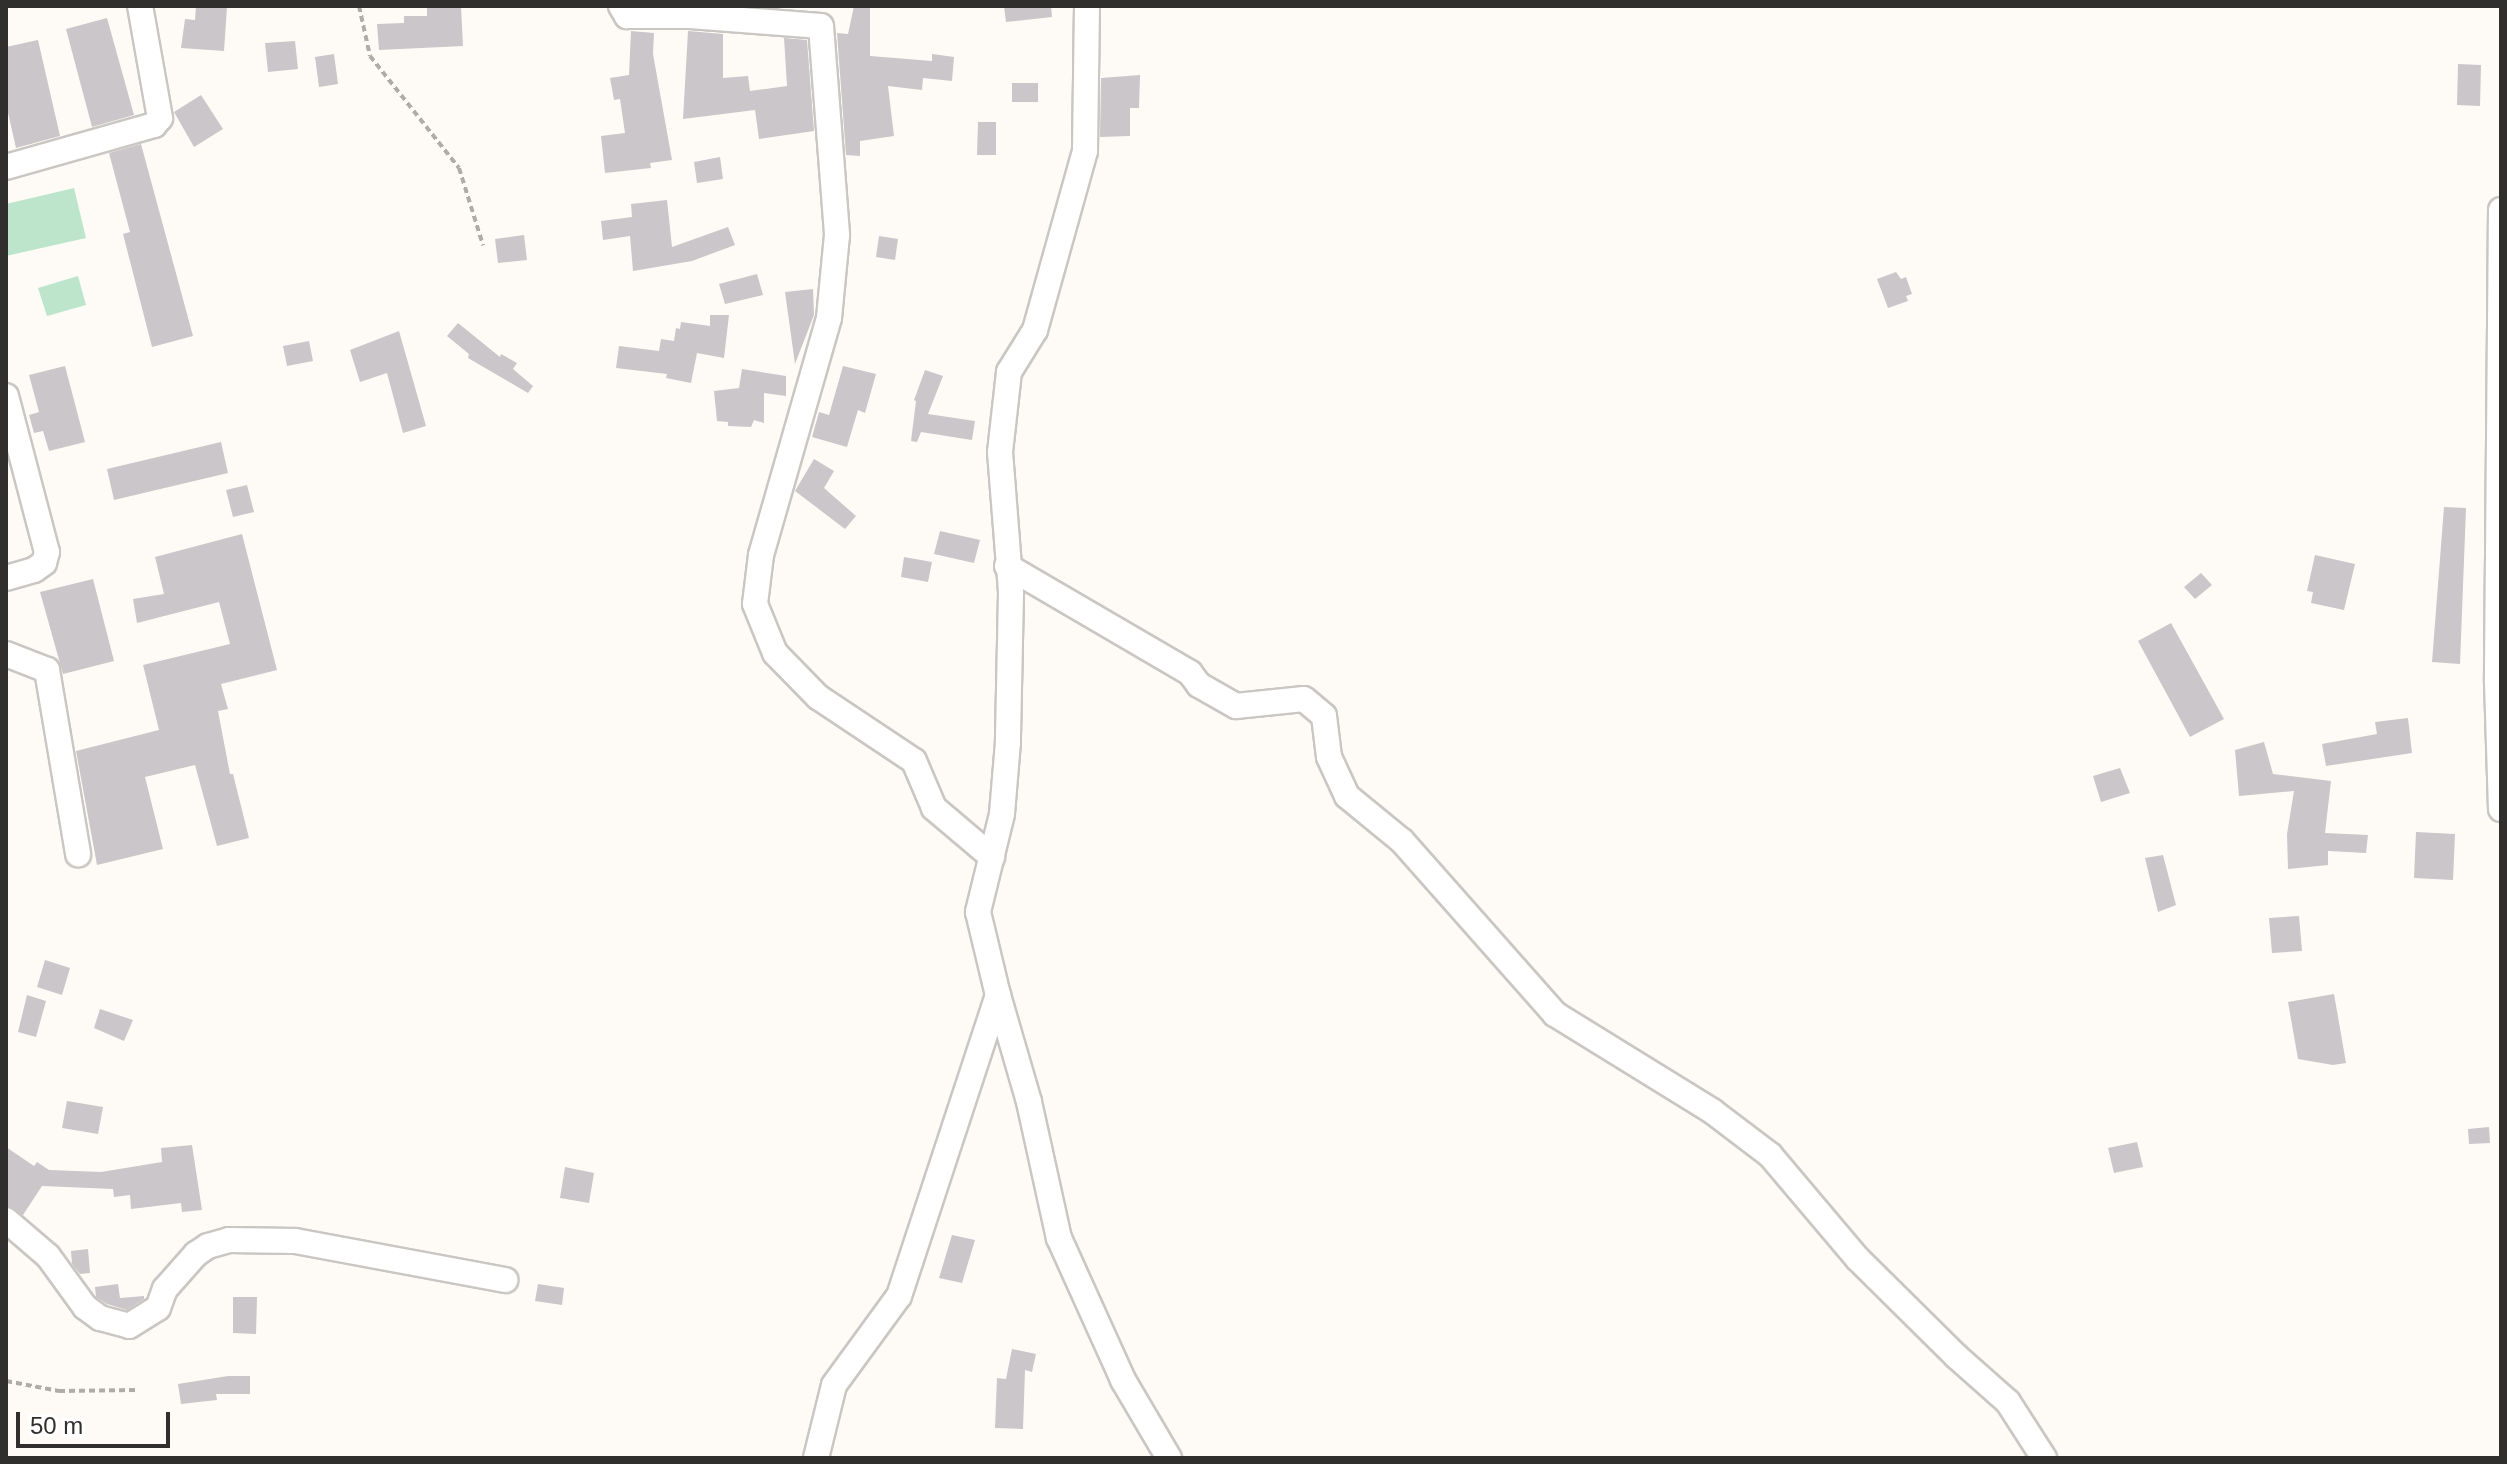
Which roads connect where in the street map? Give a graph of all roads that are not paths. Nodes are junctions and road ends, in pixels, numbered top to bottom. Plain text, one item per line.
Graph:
1 (140, 6) edge
2 (621, 6) edge
3 (1087, 6) edge
4 (6, 167) edge
5 (2501, 210) edge
6 (2500, 255) edge
7 (6, 396) edge
8 (1007, 566) junction
9 (6, 578) edge
10 (6, 654) edge
11 (2501, 806) edge
12 (78, 854) dead end
13 (992, 857) junction
14 (998, 995) junction
15 (6, 1220) edge
16 (505, 1280) dead end
17 (816, 1458) edge
18 (1169, 1458) edge
19 (2044, 1458) edge

1 - 4 street
2 - 13 street
3 - 8 street
5 - 6 street
6 - 11 street
7 - 9 street
8 - 13 street
8 - 19 street
10 - 12 street
13 - 14 street
14 - 17 street
14 - 18 street
15 - 16 street

